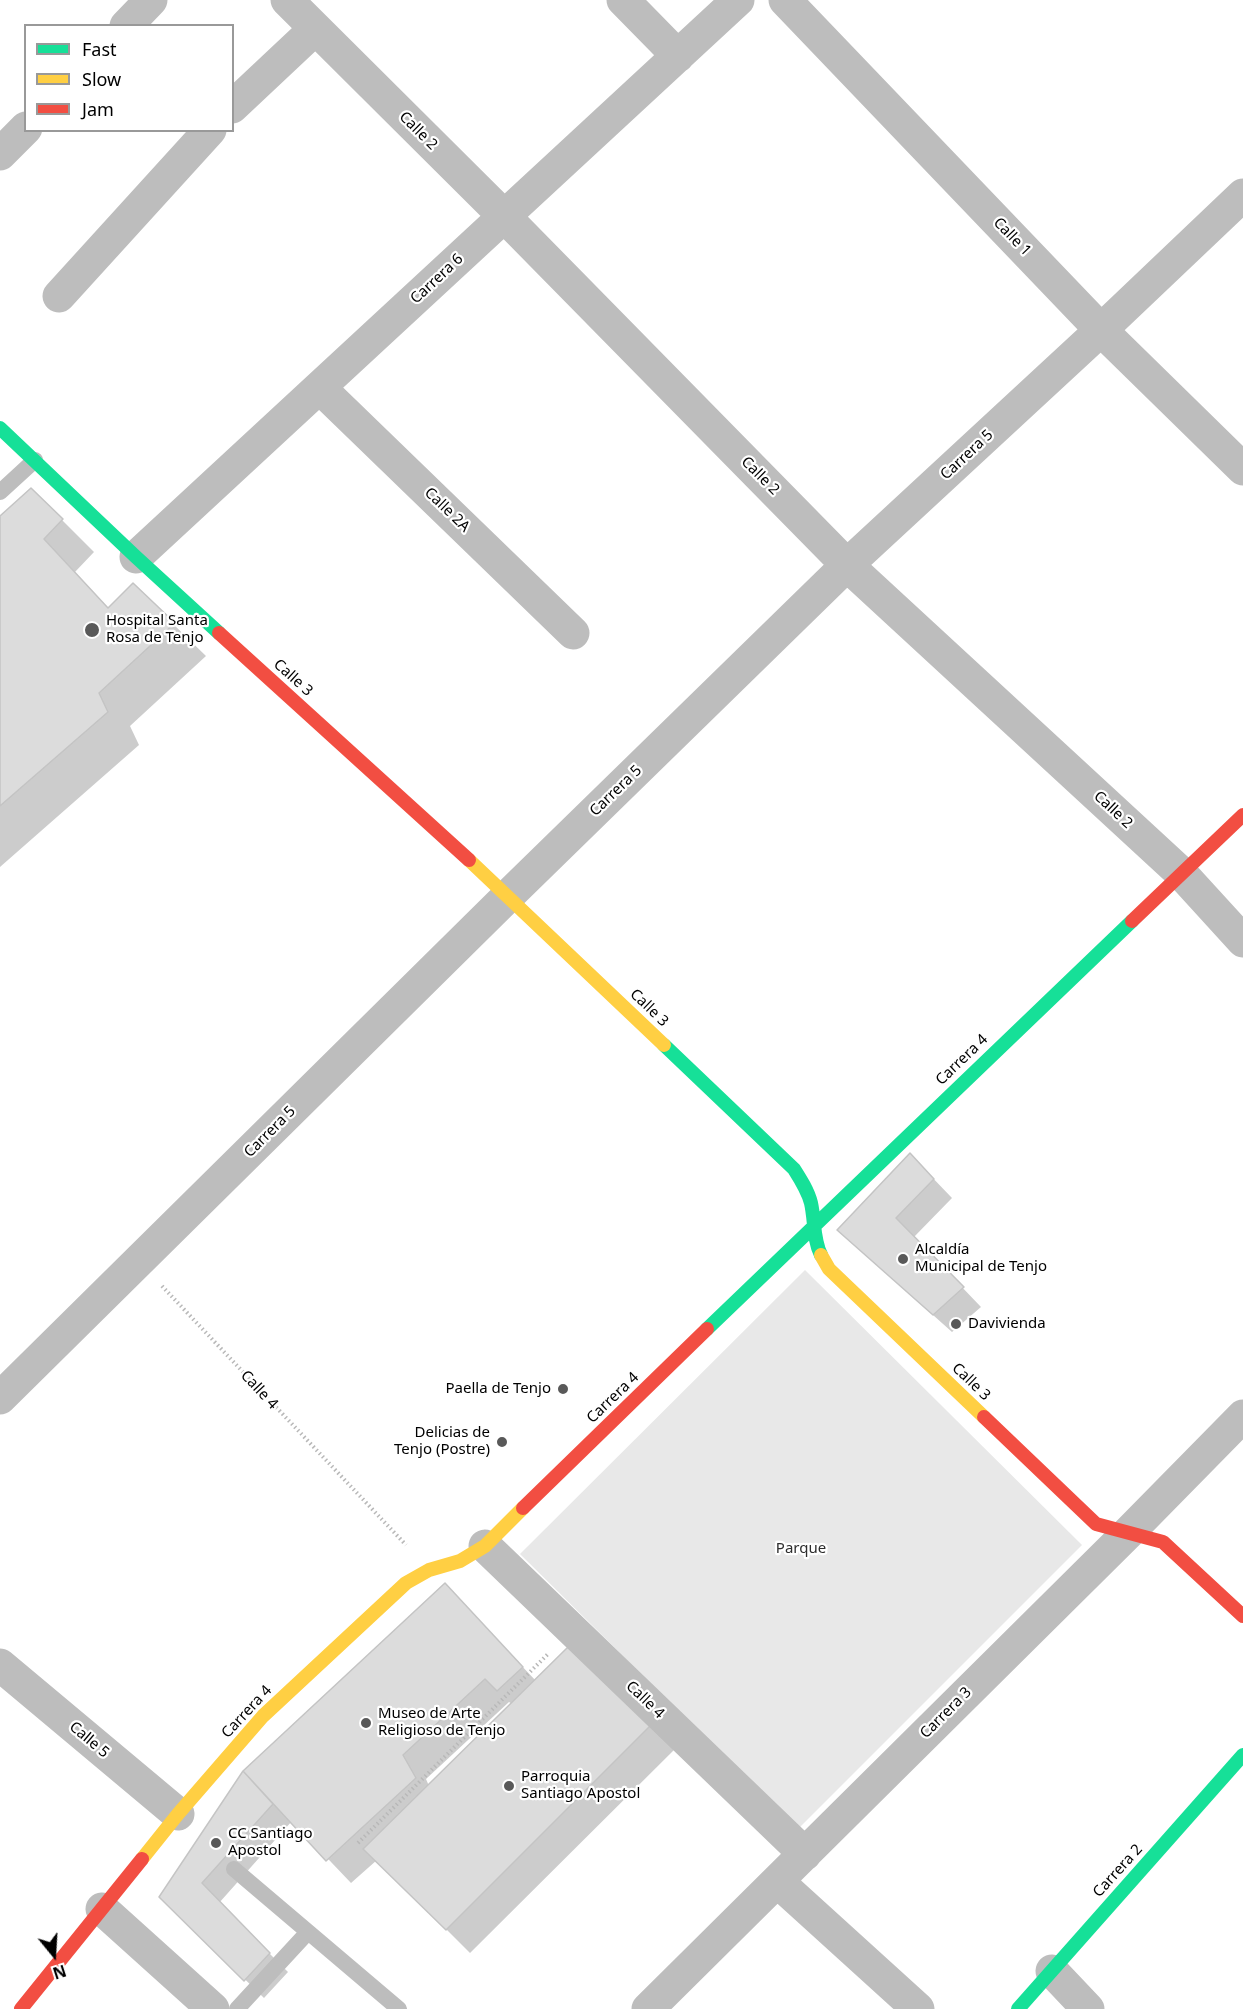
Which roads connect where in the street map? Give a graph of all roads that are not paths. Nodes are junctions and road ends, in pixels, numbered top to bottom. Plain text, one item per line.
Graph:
1 (151, 0) edge
2 (287, 0) edge
3 (623, 0) edge
4 (738, 0) edge
5 (785, 0) edge
6 (128, 24) edge
7 (315, 29) junction
8 (678, 56) junction
9 (234, 105) edge
10 (24, 130) edge
11 (208, 132) edge
12 (0, 154) edge
13 (1243, 195) edge
14 (504, 216) junction
15 (59, 296) dead end
16 (1101, 330) junction
17 (320, 388) junction
18 (0, 428) edge
19 (35, 460) junction
20 (1243, 469) edge
21 (0, 492) edge
22 (136, 558) junction
23 (848, 565) junction
24 (573, 633) dead end
25 (1243, 815) edge
26 (1181, 873) junction
27 (508, 896) junction
28 (1243, 941) edge
29 (814, 1225) junction
30 (0, 1398) edge
31 (1243, 1416) edge
32 (1128, 1533) junction
33 (485, 1546) junction
34 (1243, 1616) edge
35 (0, 1665) edge
36 (1243, 1755) edge
37 (178, 1814) junction
38 (805, 1854) junction
39 (234, 1869) dead end
40 (777, 1881) junction
41 (102, 1909) junction
42 (308, 1932) junction
43 (1052, 1971) junction
44 (21, 2009) edge
45 (213, 2009) edge
46 (237, 2009) edge
47 (399, 2009) edge
48 (648, 2009) edge
49 (918, 2009) edge
50 (1018, 2009) edge
51 (1088, 2009) edge

1 - 6 street
2 - 7 street, Calle 2
3 - 8 street
4 - 8 street, Carrera 6
5 - 16 street, Calle 1
7 - 9 street
7 - 14 street, Calle 2
8 - 14 street, Carrera 6
10 - 12 street
11 - 15 street
13 - 16 street, Carrera 5
14 - 17 street, Carrera 6
14 - 23 street, Calle 2
16 - 20 street, Calle 1
16 - 23 street, Carrera 5
17 - 22 street, Carrera 6
17 - 24 street, Calle 2A
18 - 19 main road, Calle 3
19 - 21 lane
19 - 22 main road, Calle 3
22 - 27 main road, Calle 3
23 - 26 street, Calle 2
23 - 27 street, Carrera 5
25 - 26 main road, Carrera 4
26 - 28 street, Calle 2
26 - 29 main road, Carrera 4
27 - 29 main road, Calle 3
27 - 30 street, Carrera 5
29 - 32 main road, Calle 3
29 - 33 main road, Carrera 4
31 - 32 street, Carrera 3
32 - 34 main road, Calle 3
32 - 38 street, Carrera 3
33 - 37 main road, Carrera 4
33 - 38 street, Calle 4
35 - 37 street, Calle 5
36 - 43 main road, Carrera 2
37 - 41 main road, Carrera 4
38 - 40 street, Carrera 3
39 - 42 lane
40 - 48 street, Carrera 3
40 - 49 street
41 - 44 main road, Carrera 4
41 - 45 street
42 - 46 lane
42 - 47 lane
43 - 50 main road, Carrera 2
43 - 51 street

